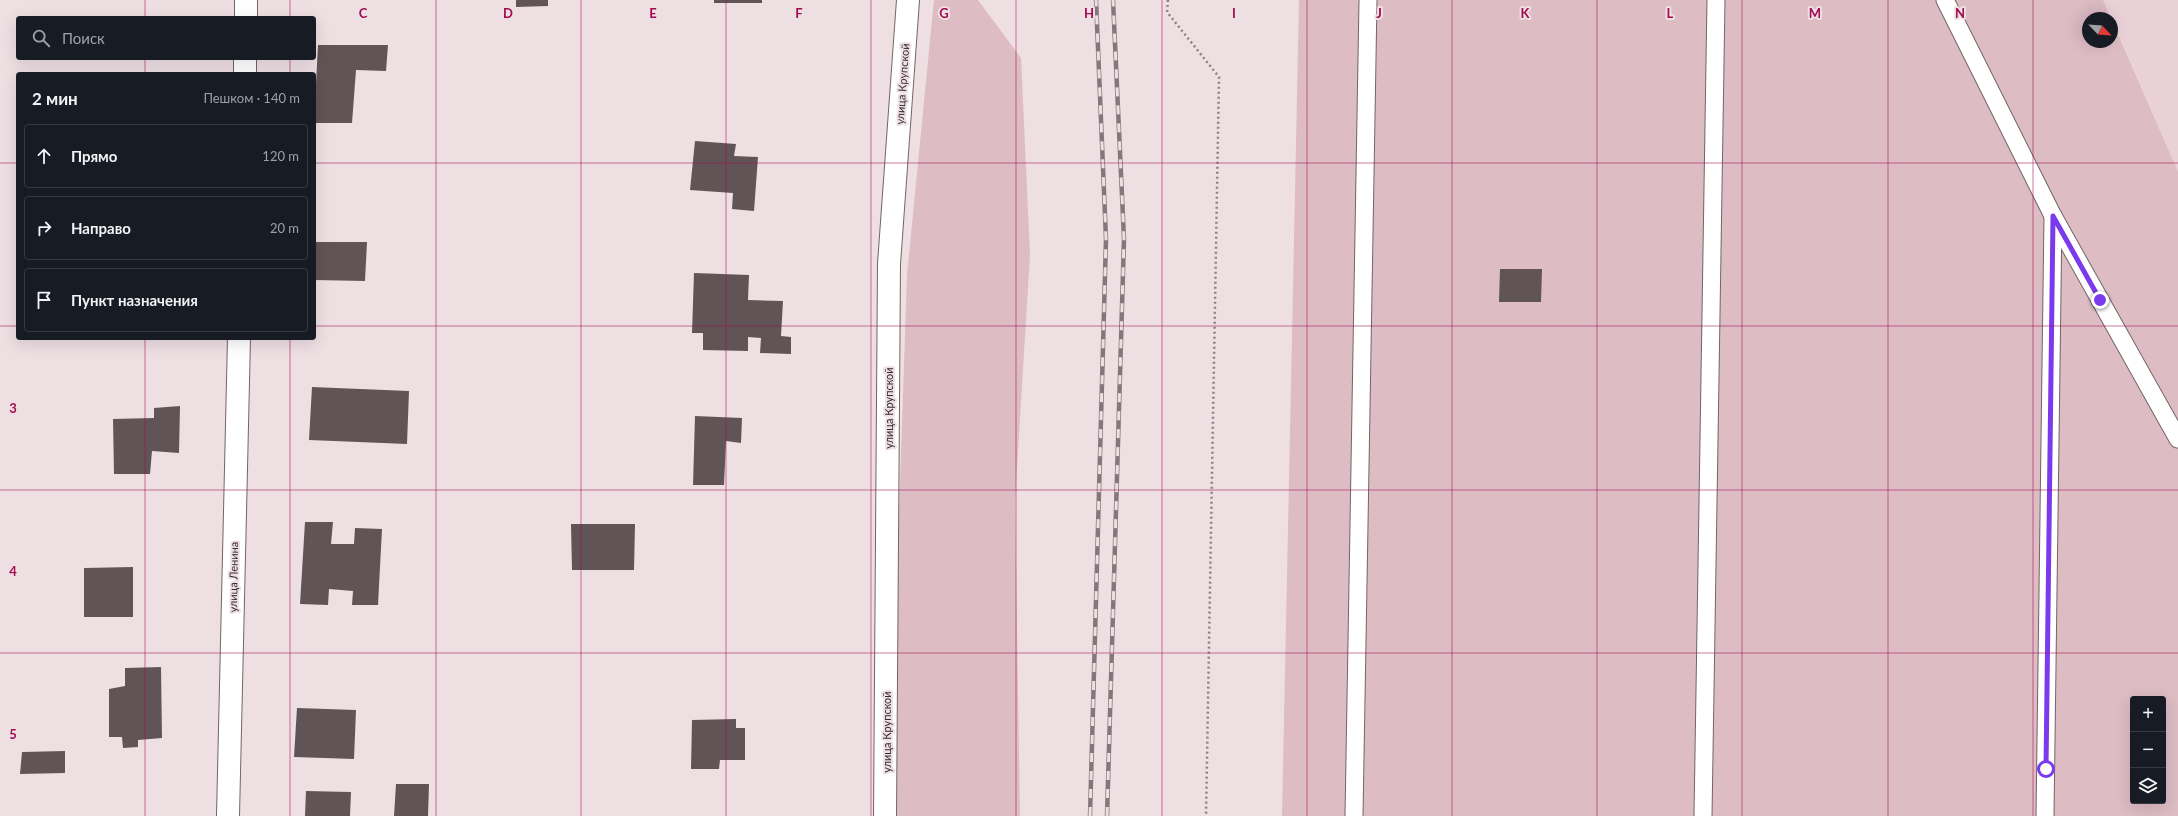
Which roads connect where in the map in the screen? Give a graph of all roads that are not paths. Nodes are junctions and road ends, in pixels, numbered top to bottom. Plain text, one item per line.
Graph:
1 (246, 0) edge
2 (908, 0) edge
3 (1368, 0) edge
4 (1716, 0) edge
5 (1945, 0) edge
6 (246, 16) edge
7 (245, 60) edge
8 (244, 72) edge
9 (2053, 216) junction
10 (238, 340) edge
11 (2178, 438) edge
12 (228, 816) edge
13 (885, 816) edge
14 (1354, 816) edge
15 (1703, 816) edge
16 (2045, 816) edge

1 - 6 street
2 - 13 street, улица Крупской
3 - 14 lane
4 - 15 lane
5 - 9 lane
7 - 8 street
9 - 11 lane
9 - 16 lane
10 - 12 street, улица Ленина

